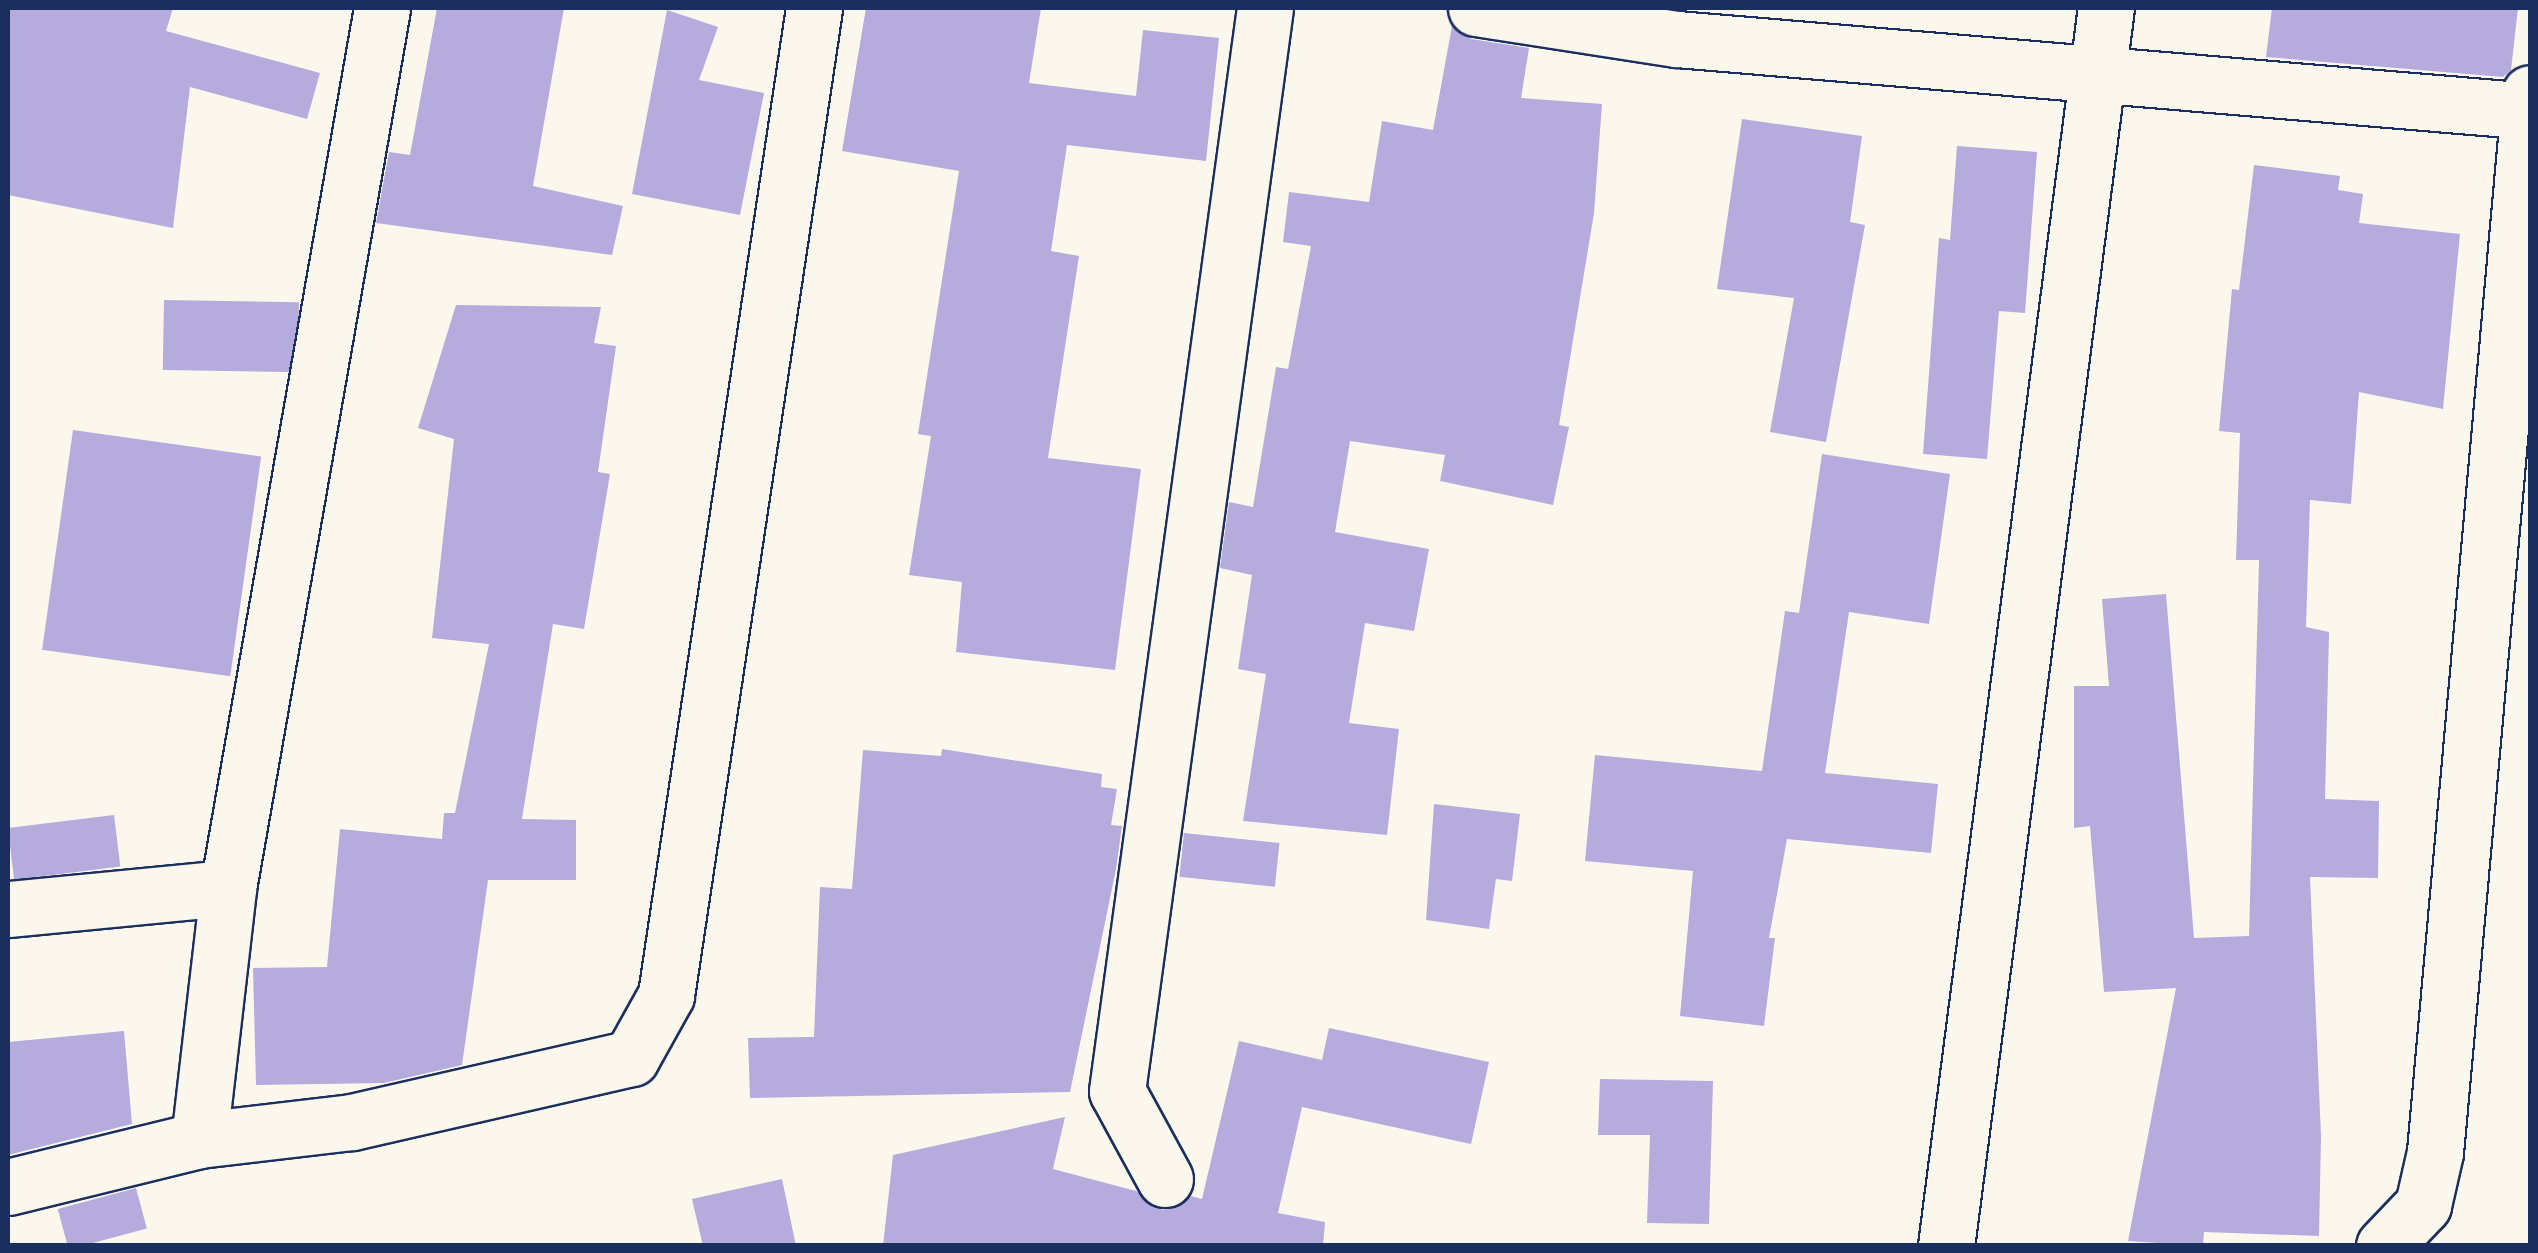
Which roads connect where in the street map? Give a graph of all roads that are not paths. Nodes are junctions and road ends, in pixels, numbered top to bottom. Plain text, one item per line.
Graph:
1 (382, 8) edge
2 (814, 8) edge
3 (1265, 8) edge
4 (1476, 8) edge
5 (2106, 8) edge
6 (1679, 24) edge
7 (2095, 77) junction
8 (2530, 105) edge
9 (228, 888) junction
10 (8, 909) edge
11 (199, 1140) junction
12 (1165, 1179) dead end
13 (8, 1186) edge
14 (1946, 1246) edge
15 (2384, 1246) edge

1 - 9 street
2 - 11 street
3 - 12 street
4 - 6 street
5 - 7 street
6 - 7 street
7 - 8 street
7 - 14 street
8 - 15 street
9 - 10 street
9 - 11 street
11 - 13 street

